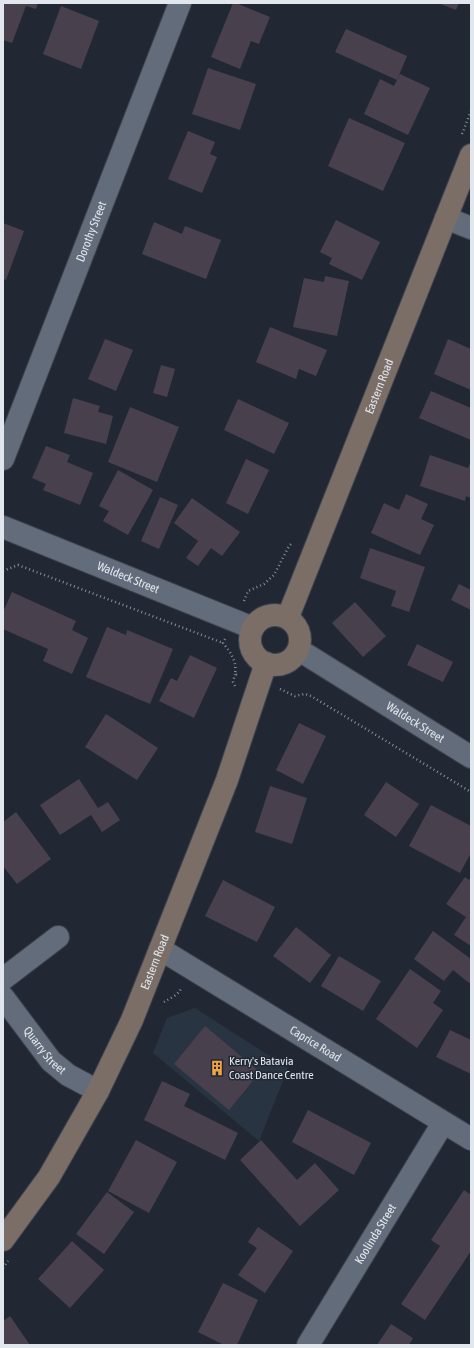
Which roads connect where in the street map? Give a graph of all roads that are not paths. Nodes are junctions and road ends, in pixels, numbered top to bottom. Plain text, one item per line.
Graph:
1 (180, 3) edge
2 (471, 155) edge
3 (446, 218) junction
4 (471, 228) edge
5 (3, 459) edge
6 (3, 527) edge
7 (288, 617) junction
8 (253, 628) junction
9 (299, 650) junction
10 (266, 664) junction
11 (471, 757) edge
12 (58, 937) dead end
13 (160, 949) junction
14 (3, 979) edge
15 (3, 997) edge
16 (98, 1091) junction
17 (443, 1123) junction
18 (471, 1139) edge
19 (3, 1240) edge
20 (308, 1345) edge

1 - 5 street, Dorothy Street
2 - 3 street, Eastern Road
3 - 4 street
3 - 7 street, Eastern Road
6 - 8 street, Waldeck Street
7 - 8 street
7 - 9 street
8 - 10 street
9 - 10 street
9 - 11 street, Waldeck Street
10 - 13 street, Eastern Road
12 - 14 street
13 - 16 street, Eastern Road
13 - 17 street, Caprice Road
15 - 16 street, Quarry Street
16 - 19 street, Eastern Road
17 - 18 street, Caprice Road
17 - 20 street, Koolinda Street

